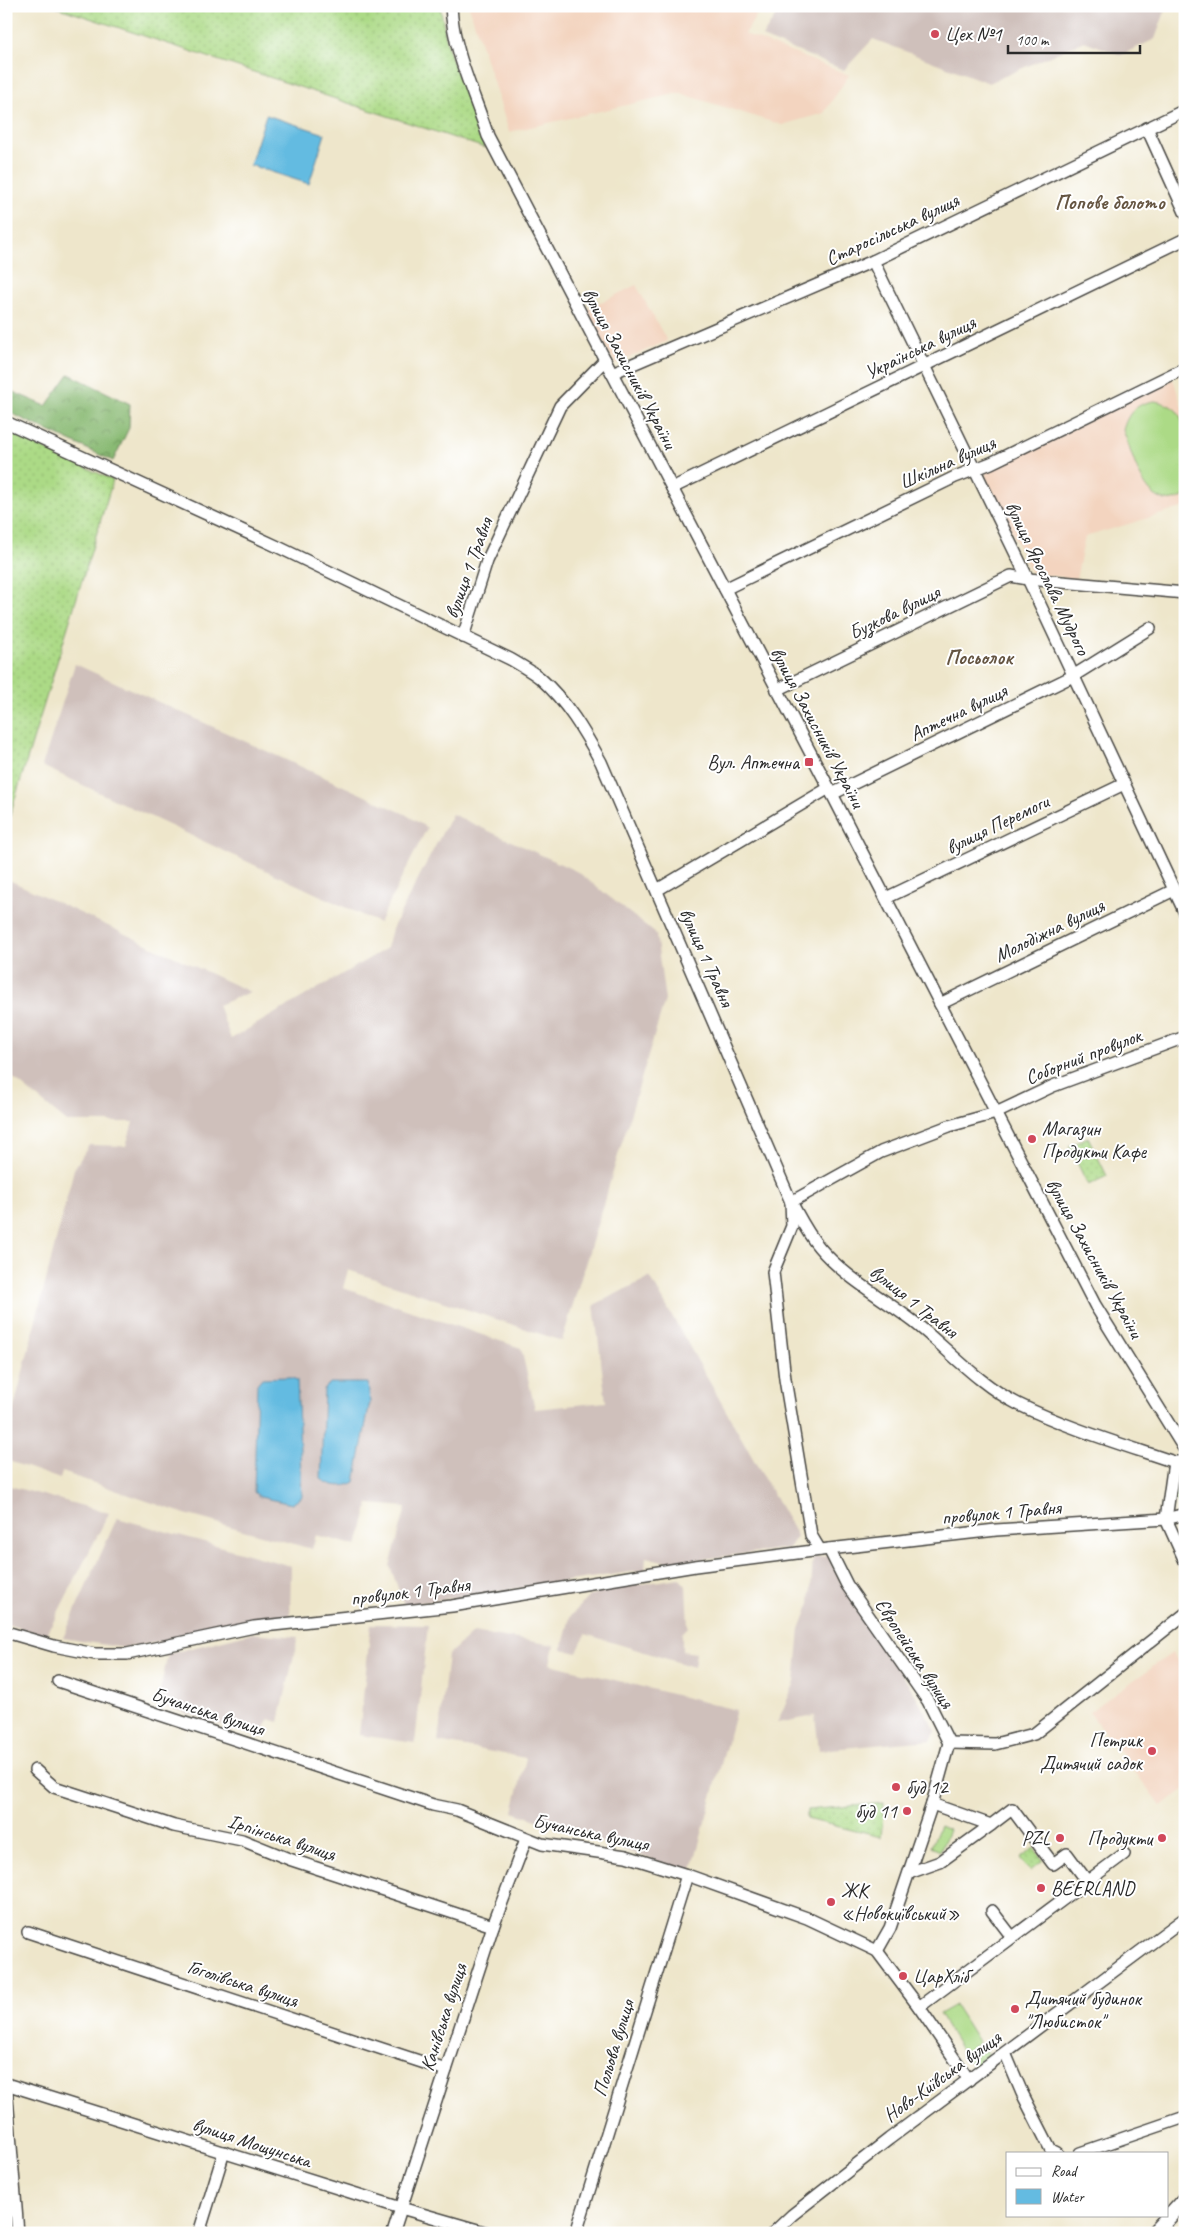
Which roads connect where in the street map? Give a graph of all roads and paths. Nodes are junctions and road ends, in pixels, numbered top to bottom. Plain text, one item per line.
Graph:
1 (451, 6) edge
2 (1185, 110) edge
3 (1147, 128) junction
4 (1185, 212) edge
5 (1185, 239) edge
6 (874, 261) junction
7 (605, 360) junction
8 (924, 366) junction
9 (1185, 368) edge
10 (612, 373) junction
11 (6, 422) edge
12 (975, 470) junction
13 (672, 488) junction
14 (1028, 579) junction
15 (725, 588) junction
16 (1185, 593) edge
17 (1150, 628) dead end
18 (462, 637) junction
19 (1074, 676) junction
20 (777, 690) junction
21 (1124, 784) junction
22 (830, 791) junction
23 (657, 890) junction
24 (1174, 890) junction
25 (886, 898) junction
26 (1185, 913) edge
27 (940, 1004) junction
28 (1185, 1037) edge
29 (996, 1113) junction
30 (791, 1202) junction
31 (1185, 1450) edge
32 (1179, 1462) edge
33 (1185, 1514) edge
34 (1166, 1519) junction
35 (825, 1550) junction
36 (1185, 1561) edge
37 (1185, 1614) edge
38 (6, 1632) edge
39 (58, 1681) dead end
40 (949, 1743) junction
41 (35, 1770) dead end
42 (932, 1804) junction
43 (991, 1825) junction
44 (526, 1839) junction
45 (1124, 1854) dead end
46 (909, 1873) junction
47 (687, 1875) junction
48 (1088, 1881) junction
49 (992, 1911) dead end
50 (1185, 1918) edge
51 (493, 1926) junction
52 (28, 1932) dead end
53 (1012, 1937) junction
54 (877, 1951) junction
55 (919, 2006) junction
56 (1005, 2054) junction
57 (446, 2070) junction
58 (969, 2080) junction
59 (6, 2084) edge
60 (1185, 2118) edge
61 (224, 2152) junction
62 (1055, 2152) edge
63 (1083, 2152) edge
64 (1185, 2199) edge
65 (401, 2208) junction
66 (18, 2233) edge
67 (199, 2233) edge
68 (393, 2233) edge
69 (488, 2233) edge
70 (576, 2233) edge
71 (773, 2233) edge
72 (1154, 2233) edge

1 - 7 street, вулиця Захисників України
2 - 3 street, Старосільська вулиця
3 - 4 street
3 - 6 street, Старосільська вулиця
5 - 8 street, Українська вулиця
6 - 8 street, вулиця Ярослава Мудрого
6 - 10 street, Старосільська вулиця
7 - 10 street
7 - 18 street, вулиця 1 Травня
8 - 12 street, вулиця Ярослава Мудрого
8 - 13 street, Українська вулиця
9 - 12 street, Шкільна вулиця
10 - 13 street, вулиця Захисників України
11 - 18 street
12 - 14 street, вулиця Ярослава Мудрого
12 - 15 street, Шкільна вулиця
13 - 15 street, вулиця Захисників України
14 - 16 street, Бузкова вулиця
14 - 19 street, вулиця Ярослава Мудрого
14 - 20 street, Бузкова вулиця
15 - 20 street, вулиця Захисників України
17 - 19 street, Аптечна вулиця
18 - 23 street, вулиця 1 Травня
19 - 21 street, вулиця Ярослава Мудрого
19 - 22 street, Аптечна вулиця
20 - 22 street, вулиця Захисників України
21 - 24 street, вулиця Ярослава Мудрого
21 - 25 street, вулиця Перемоги
22 - 23 street, Аптечна вулиця
22 - 25 street, вулиця Захисників України
23 - 30 street, вулиця 1 Травня
24 - 26 street, вулиця Ярослава Мудрого
24 - 27 street, Молодіжна вулиця
25 - 27 street, вулиця Захисників України
27 - 29 street, вулиця Захисників України
28 - 29 street, Соборний провулок
29 - 30 street, Соборний провулок
29 - 31 street, вулиця Захисників України
30 - 32 street, вулиця 1 Травня
30 - 35 street
32 - 34 street
33 - 34 street, провулок 1 Травня
34 - 35 street, провулок 1 Травня
34 - 36 street
35 - 38 street, провулок 1 Травня
35 - 40 street, Європейська вулиця
37 - 40 street
39 - 44 street, Бучанська вулиця
40 - 42 street
41 - 51 street, Ірпінська вулиця
42 - 43 street
42 - 46 street
43 - 46 street
43 - 48 street
44 - 47 street, Бучанська вулиця
44 - 51 street, Канівська вулиця
45 - 48 street
46 - 54 street
47 - 54 street, Бучанська вулиця
47 - 70 street, Польова вулиця
48 - 53 street
49 - 53 street
50 - 56 street, Ново-Київська вулиця
51 - 57 street, Канівська вулиця
52 - 57 street, Гоголівська вулиця
53 - 55 street
54 - 55 street, Бучанська вулиця
55 - 58 street, Бучанська вулиця
56 - 58 street, Ново-Київська вулиця
56 - 62 street
57 - 65 street, Канівська вулиця
58 - 71 street, Ново-Київська вулиця
59 - 61 street, вулиця Мощунська
59 - 66 street
60 - 63 street
61 - 65 street, вулиця Мощунська
61 - 67 street
64 - 72 main road
65 - 68 street, Канівська вулиця
65 - 69 street, вулиця Мощунська

